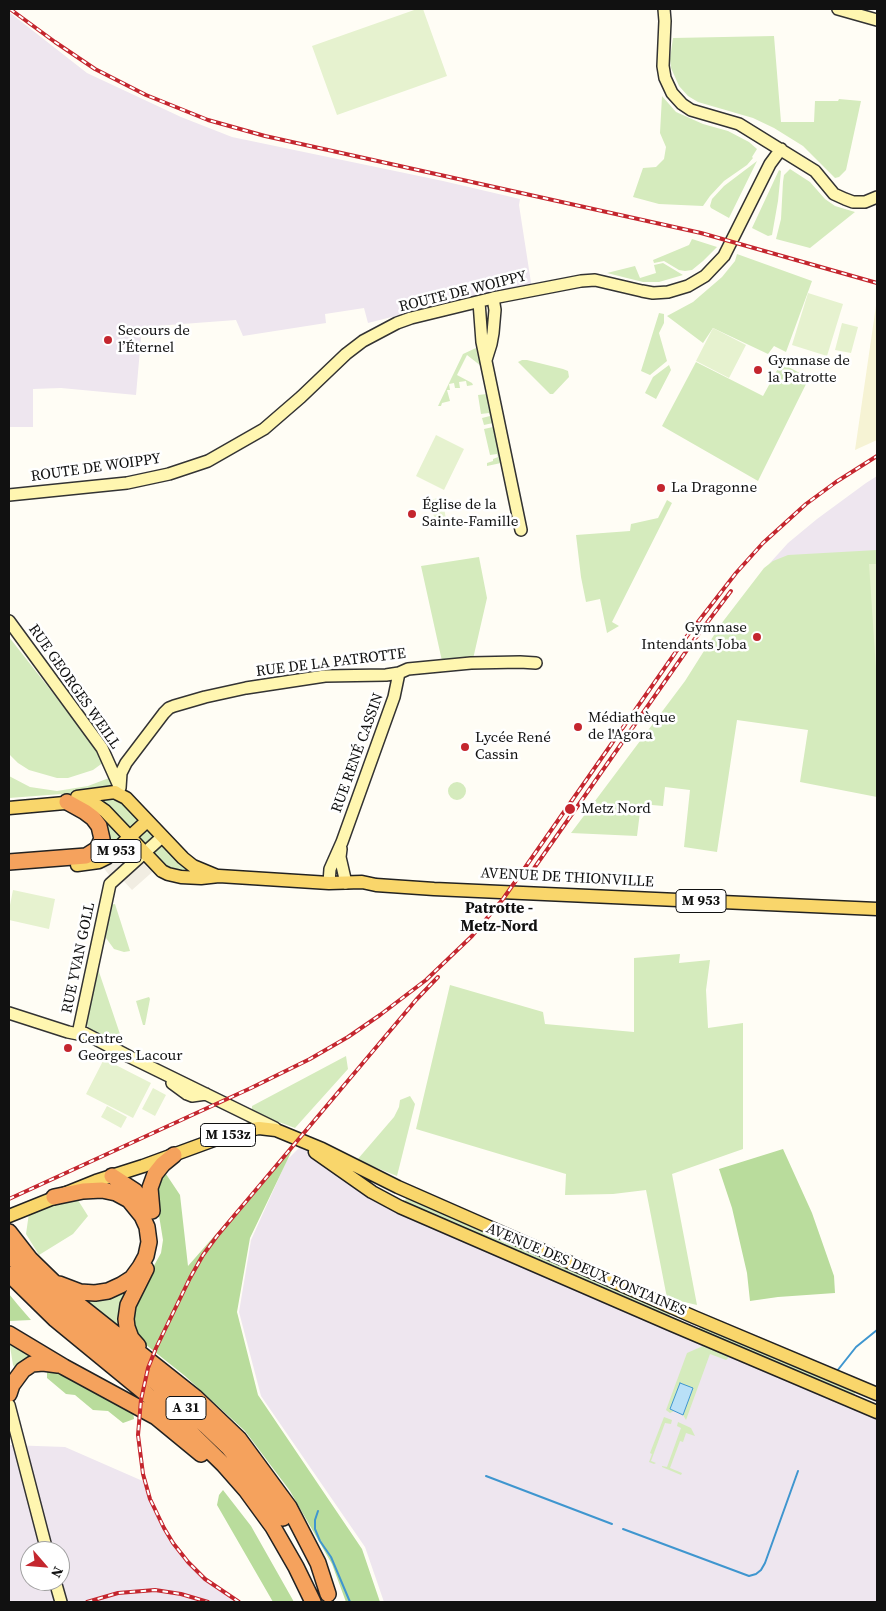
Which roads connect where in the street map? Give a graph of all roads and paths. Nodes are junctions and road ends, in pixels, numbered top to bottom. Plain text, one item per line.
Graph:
1 (664, 9) edge
2 (838, 9) edge
3 (877, 20) edge
4 (780, 149) junction
5 (877, 197) edge
6 (493, 298) junction
7 (479, 302) junction
8 (487, 333) junction
9 (9, 495) edge
10 (521, 530) dead end
11 (9, 621) edge
12 (536, 664) dead end
13 (399, 673) junction
14 (123, 793) junction
15 (67, 802) junction
16 (47, 803) junction
17 (9, 808) edge
18 (147, 822) junction
19 (162, 837) junction
20 (130, 838) junction
21 (342, 842) junction
22 (144, 853) junction
23 (9, 862) edge
24 (77, 865) joint
25 (9, 870) edge
26 (219, 876) junction
27 (329, 883) junction
28 (346, 883) junction
29 (877, 909) edge
30 (9, 1012) edge
31 (78, 1034) junction
32 (288, 1134) junction
33 (174, 1155) junction
34 (112, 1176) junction
35 (54, 1197) junction
36 (9, 1216) edge
37 (155, 1223) junction
38 (9, 1232) edge
39 (9, 1253) edge
40 (9, 1274) edge
41 (46, 1274) junction
42 (9, 1334) edge
43 (64, 1367) junction
44 (172, 1378) junction
45 (9, 1394) edge
46 (877, 1394) edge
47 (9, 1405) edge
48 (877, 1412) edge
49 (224, 1465) junction
50 (45, 1541) edge
51 (330, 1598) edge
52 (312, 1602) edge

1 - 4 street
2 - 3 street
4 - 5 street
4 - 6 street, ROUTE DE WOIPPY
6 - 7 street, ROUTE DE WOIPPY
6 - 8 street
7 - 8 street
7 - 9 street, ROUTE DE WOIPPY
8 - 10 street
11 - 14 street, RUE GEORGES WEILL
12 - 13 street, RUE DE LA PATROTTE
13 - 14 street, RUE DE LA PATROTTE
13 - 21 street, RUE RENÉ CASSIN
14 - 16 main road, M 953
14 - 18 main road, M 953
15 - 16 main road, M 953
15 - 20 main road, M 953
15 - 23 highway
16 - 17 main road, M 953
18 - 19 main road, M 953
18 - 20 main road, M 953
19 - 22 street
19 - 26 main road, M 953
20 - 22 main road, M 953
20 - 24 main road, M 953
21 - 27 street, RUE RENÉ CASSIN
21 - 28 street, RUE RENÉ CASSIN
22 - 26 main road, M 953
22 - 31 street, RUE YVAN GOLL
24 - 25 highway
26 - 27 main road, AVENUE DE THIONVILLE / M 953
27 - 28 main road, AVENUE DE THIONVILLE / M 953
28 - 29 main road, AVENUE DE THIONVILLE / M 953
30 - 31 street, RUE YVAN GOLL
31 - 32 street, AVENUE DES DEUX FONTAINES
32 - 33 main road, M 153z
32 - 46 main road, AVENUE DES DEUX FONTAINES
32 - 48 main road, AVENUE DES DEUX FONTAINES
33 - 34 main road, M 153z
33 - 37 highway
34 - 35 main road, M 153z
34 - 37 highway
35 - 36 main road, M 153z
35 - 41 highway
37 - 44 highway
38 - 41 highway
39 - 51 highway, A 31
40 - 49 highway, A 31
41 - 44 highway
42 - 43 highway
43 - 45 highway
43 - 49 highway
44 - 51 highway
47 - 50 street
49 - 52 highway, A 31

